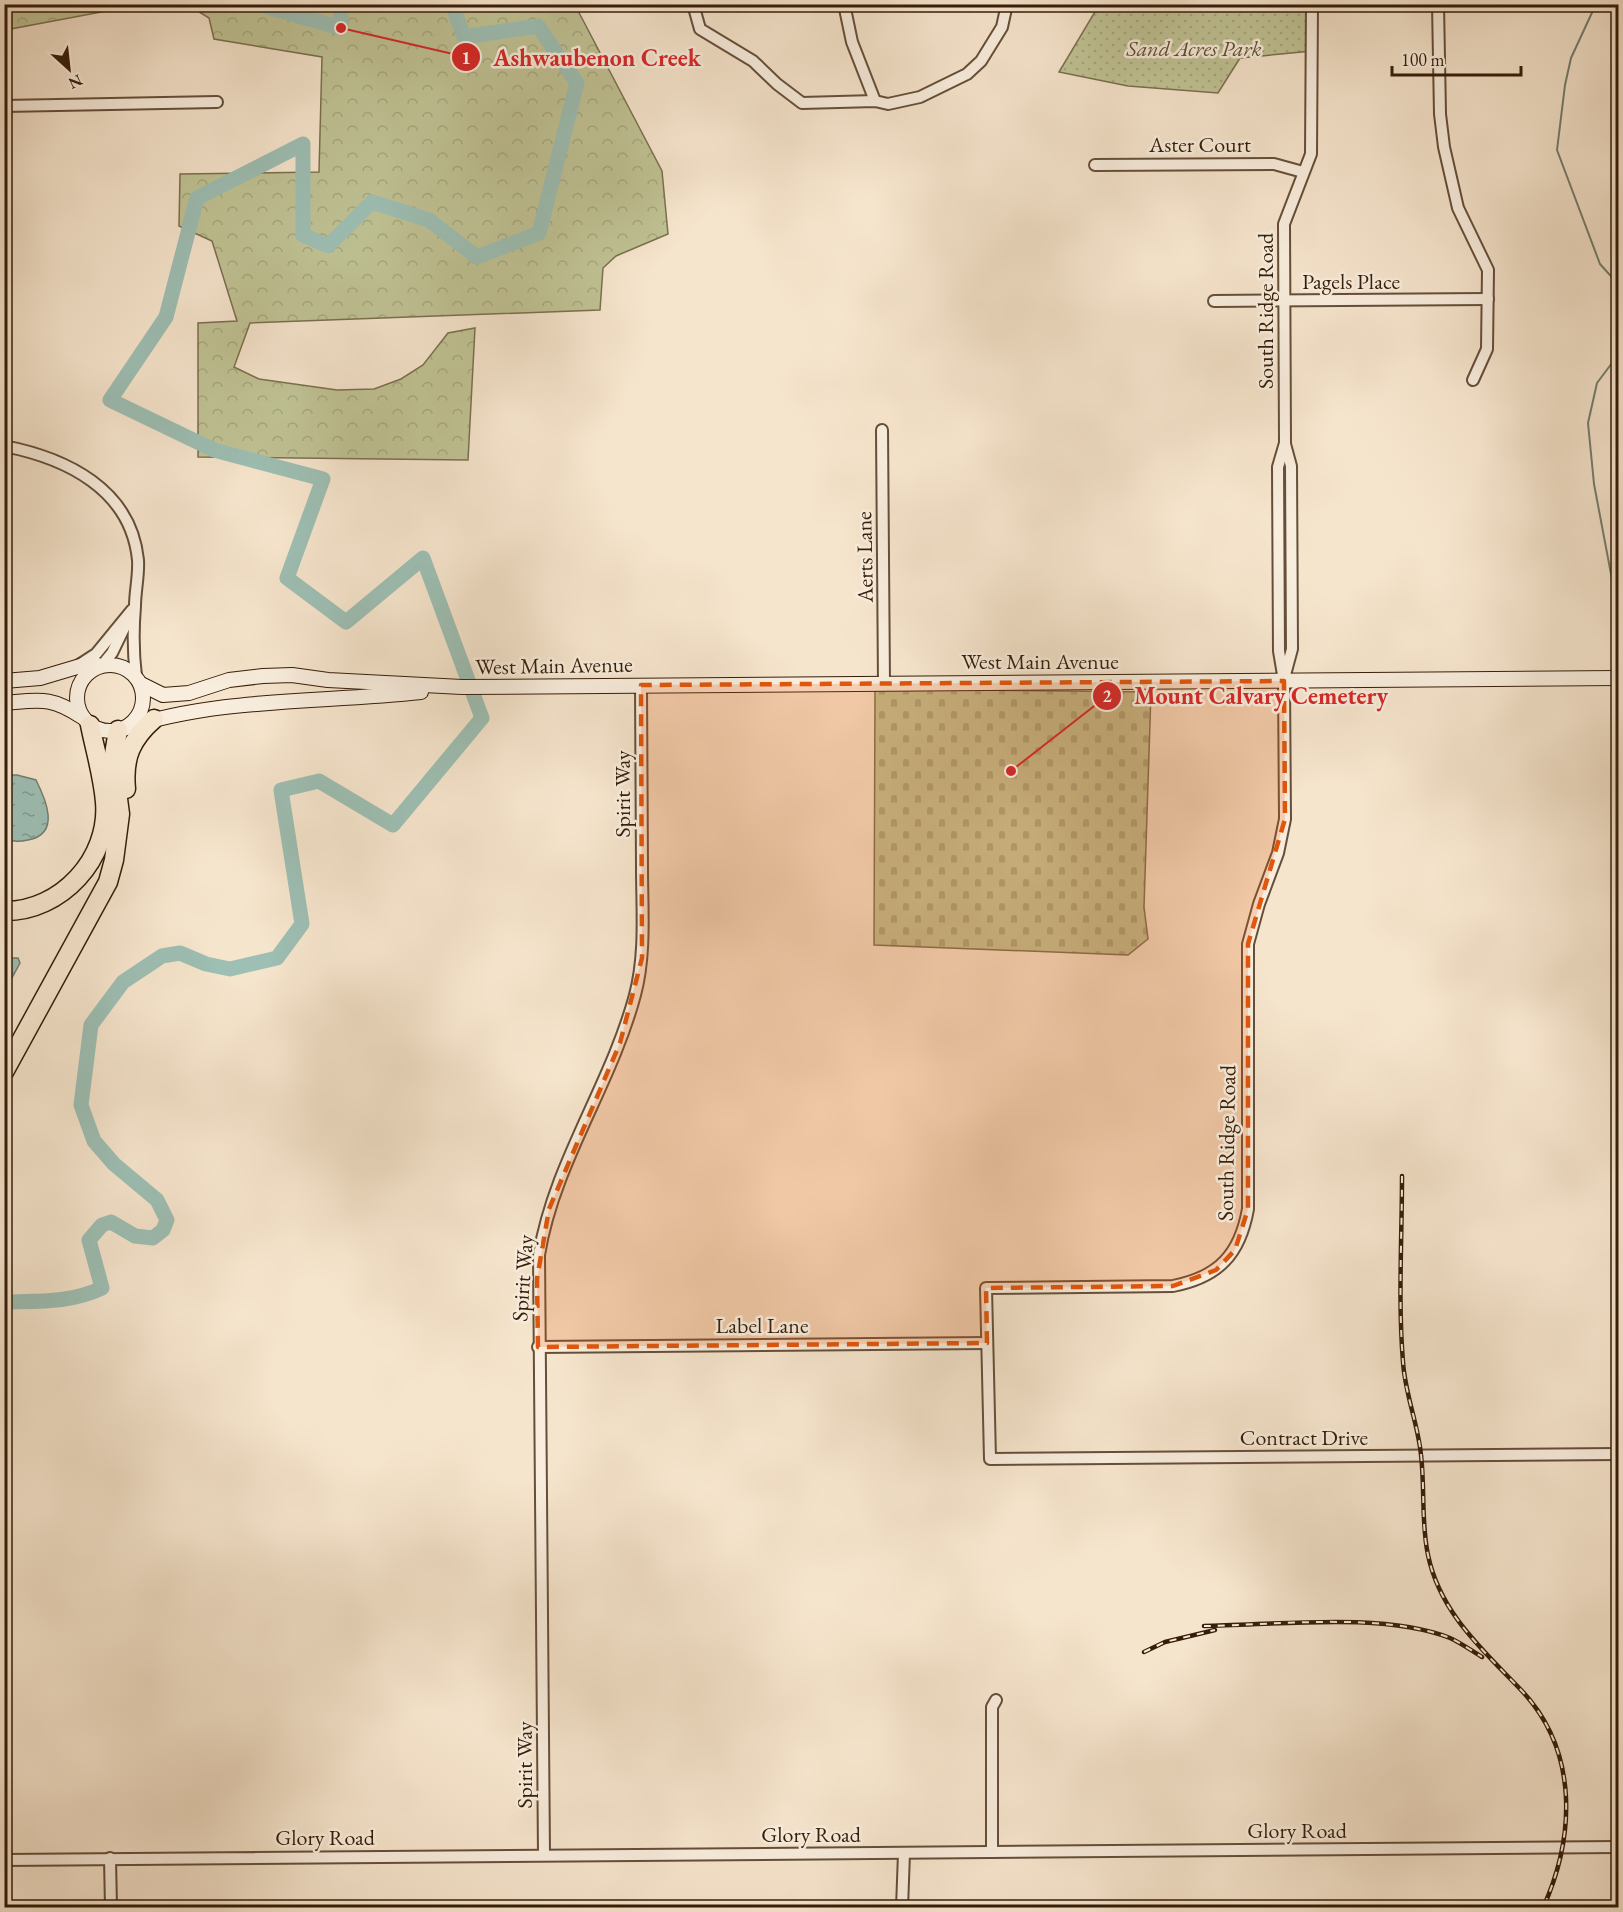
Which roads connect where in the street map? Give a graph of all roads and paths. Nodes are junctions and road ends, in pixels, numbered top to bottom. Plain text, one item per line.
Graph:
1 (693, 4) edge
2 (844, 4) edge
3 (1007, 4) edge
4 (1312, 4) edge
5 (1438, 4) edge
6 (875, 101) junction
7 (217, 102) dead end
8 (4, 106) edge
9 (1095, 165) dead end
10 (1303, 172) junction
11 (1488, 299) junction
12 (1214, 301) dead end
13 (1284, 301) junction
14 (1473, 380) dead end
15 (882, 430) dead end
16 (4, 446) edge
17 (133, 607) junction
18 (101, 665) junction
19 (75, 668) junction
20 (1618, 678) edge
21 (138, 680) junction
22 (4, 681) edge
23 (1284, 681) junction
24 (884, 683) junction
25 (641, 685) junction
26 (462, 687) junction
27 (4, 704) edge
28 (154, 719) junction
29 (87, 722) junction
30 (121, 730) junction
31 (118, 840) junction
32 (4, 911) edge
33 (4, 1072) edge
34 (987, 1343) junction
35 (538, 1347) junction
36 (1618, 1454) edge
37 (990, 1459) joint
38 (996, 1700) dead end
39 (1618, 1847) edge
40 (992, 1852) junction
41 (904, 1853) junction
42 (544, 1855) junction
43 (110, 1858) junction
44 (4, 1860) edge
45 (111, 1908) edge
46 (902, 1908) edge

1 - 6 street
2 - 6 street
3 - 6 street
4 - 10 street, South Ridge Road
5 - 11 street
7 - 8 street
9 - 10 street, Aster Court
10 - 13 street, South Ridge Road
11 - 13 street, Pagels Place
11 - 14 street
12 - 13 street, Pagels Place
13 - 23 street, South Ridge Road
15 - 24 street, Aerts Lane
16 - 17 street
17 - 18 street
17 - 19 street
17 - 21 street
18 - 19 main road
18 - 21 main road
18 - 29 main road
19 - 22 main road
20 - 23 main road, West Main Avenue
21 - 26 main road, West Main Avenue
21 - 30 main road
23 - 24 main road, West Main Avenue
23 - 34 street, South Ridge Road
24 - 25 main road, West Main Avenue
25 - 26 main road, West Main Avenue
25 - 35 street, Spirit Way
26 - 28 main road, West Main Avenue
27 - 29 main road
28 - 30 main road, West Main Avenue
28 - 31 highway
29 - 30 main road
29 - 32 highway
30 - 31 highway
31 - 33 highway
34 - 35 street, Label Lane
34 - 37 street, South Ridge Road
35 - 42 street, Spirit Way
36 - 37 street, Contract Drive
38 - 40 street
39 - 40 street, Glory Road
40 - 41 street, Glory Road
41 - 42 street, Glory Road
41 - 46 street
42 - 43 street, Glory Road
43 - 44 street, Glory Road
43 - 45 street

